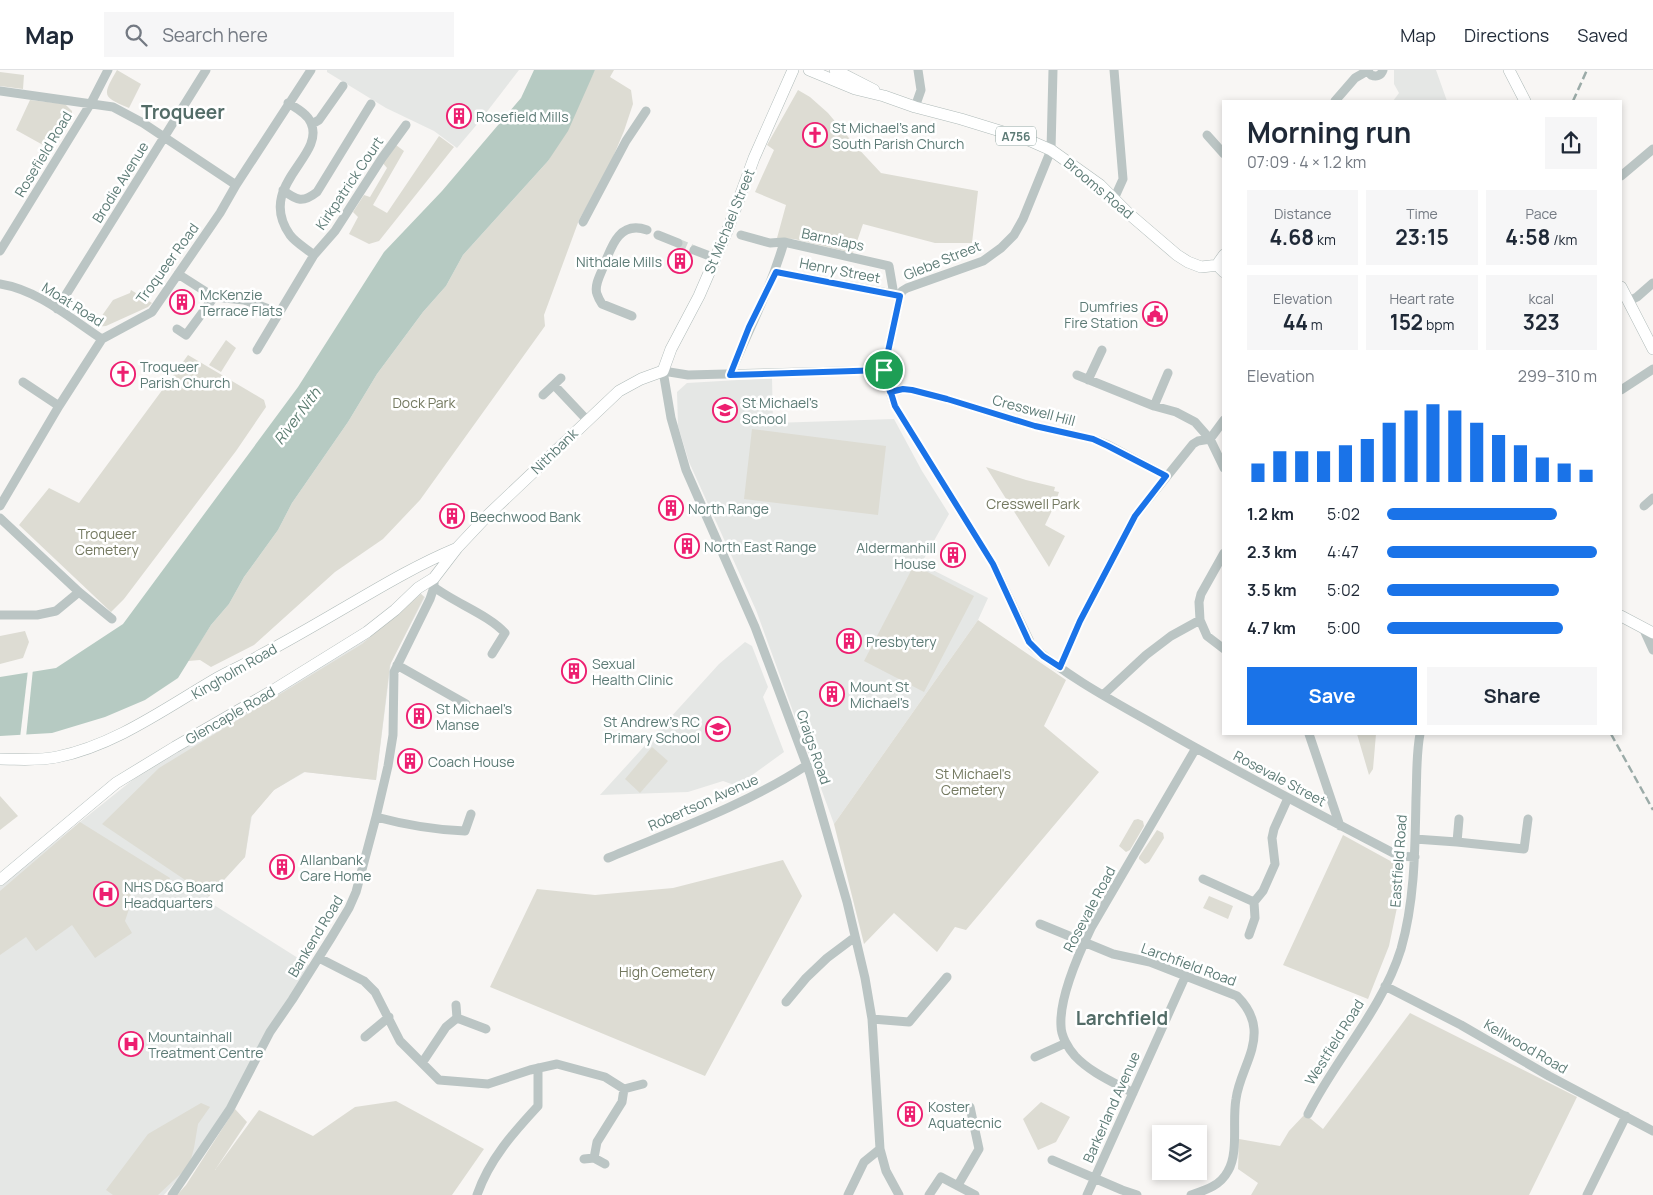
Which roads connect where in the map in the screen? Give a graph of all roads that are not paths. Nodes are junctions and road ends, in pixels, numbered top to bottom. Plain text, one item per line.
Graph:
1 (108, 70) edge
2 (206, 70) edge
3 (311, 70) edge
4 (793, 70) edge
5 (809, 70) edge
6 (835, 70) edge
7 (918, 70) edge
8 (1053, 70) edge
9 (1114, 70) edge
10 (1367, 70) edge
11 (1384, 70) edge
12 (1509, 70) edge
13 (344, 86) dead end
14 (0, 91) edge
15 (884, 96) junction
16 (1336, 100) edge
17 (1524, 100) edge
18 (91, 103) junction
19 (288, 103) junction
20 (372, 104) dead end
21 (915, 106) junction
22 (646, 111) dead end
23 (312, 124) junction
24 (406, 125) dead end
25 (1208, 135) dead end
26 (164, 137) junction
27 (1653, 149) edge
28 (1051, 150) junction
29 (1222, 152) edge
30 (1622, 175) edge
31 (236, 186) junction
32 (284, 190) junction
33 (1114, 199) junction
34 (583, 222) dead end
35 (646, 230) dead end
36 (658, 234) dead end
37 (742, 235) dead end
38 (784, 242) junction
39 (678, 243) tunnel mouth
40 (694, 250) tunnel mouth
41 (0, 251) edge
42 (314, 255) junction
43 (715, 258) junction
44 (1222, 264) edge
45 (776, 272) junction
46 (178, 274) junction
47 (1653, 283) edge
48 (0, 284) edge
49 (1622, 289) edge
50 (897, 295) junction
51 (214, 298) junction
52 (1629, 301) junction
53 (57, 309) junction
54 (280, 312) junction
55 (632, 316) dead end
56 (177, 329) dead end
57 (102, 339) junction
58 (1653, 349) edge
59 (257, 350) dead end
60 (1102, 350) dead end
61 (1653, 369) edge
62 (884, 370) junction
63 (663, 371) junction
64 (1168, 373) dead end
65 (730, 375) junction
66 (1077, 375) dead end
67 (1088, 380) junction
68 (23, 382) dead end
69 (1622, 389) edge
70 (890, 392) junction
71 (543, 395) dead end
72 (59, 406) junction
73 (1154, 406) junction
74 (587, 420) junction
75 (1222, 423) edge
76 (1210, 439) junction
77 (1222, 464) edge
78 (1166, 476) junction
79 (1653, 498) edge
80 (0, 506) edge
81 (1644, 506) dead end
82 (0, 518) edge
83 (457, 548) junction
84 (1222, 557) edge
85 (434, 583) junction
86 (79, 592) junction
87 (0, 615) edge
88 (1622, 617) edge
89 (112, 619) dead end
90 (1200, 620) junction
91 (1648, 631) edge
92 (1222, 647) edge
93 (1653, 650) edge
94 (492, 654) dead end
95 (397, 665) junction
96 (1060, 667) junction
97 (1103, 695) junction
98 (466, 704) dead end
99 (1309, 735) edge
100 (1420, 735) edge
101 (1196, 748) junction
102 (0, 759) edge
103 (807, 766) junction
104 (1288, 798) junction
105 (471, 814) dead end
106 (376, 817) junction
107 (1459, 819) dead end
108 (1528, 819) dead end
109 (1340, 826) junction
110 (1415, 839) junction
111 (1457, 842) junction
112 (1414, 857) junction
113 (608, 858) dead end
114 (1203, 879) dead end
115 (0, 880) edge
116 (1254, 902) junction
117 (1040, 924) dead end
118 (1249, 935) dead end
119 (855, 937) junction
120 (1085, 942) junction
121 (318, 958) junction
122 (1185, 976) junction
123 (947, 977) dead end
124 (1385, 986) junction
125 (786, 1002) dead end
126 (456, 1005) dead end
127 (389, 1017) junction
128 (458, 1018) junction
129 (872, 1019) junction
130 (486, 1029) dead end
131 (366, 1037) dead end
132 (1066, 1043) junction
133 (1035, 1057) dead end
134 (422, 1063) junction
135 (538, 1068) junction
136 (643, 1084) dead end
137 (624, 1089) junction
138 (1133, 1093) junction
139 (970, 1107) dead end
140 (1308, 1114) dead end
141 (1626, 1116) junction
142 (1653, 1131) edge
143 (880, 1149) junction
144 (584, 1158) dead end
145 (594, 1158) junction
146 (1052, 1160) dead end
147 (605, 1164) dead end
148 (1094, 1178) junction
149 (958, 1185) junction
150 (1212, 1191) edge
151 (172, 1195) edge
152 (477, 1195) edge
153 (848, 1195) edge
154 (899, 1195) edge
155 (929, 1195) edge
156 (975, 1195) edge
157 (1087, 1195) edge
158 (1137, 1195) edge
159 (1191, 1195) edge
160 (1587, 1195) edge

1 - 18 street, Rosefield Road
2 - 26 street, Brodie Avenue
3 - 19 street, Troqueer Road
4 - 43 main road, St Michael Street
5 - 15 main road, Brooms Road / A756
6 - 15 main road, Brooms Road / A756
7 - 21 street
8 - 28 street
9 - 33 street
10 - 11 street
10 - 16 street
12 - 17 main road
13 - 23 street
14 - 18 street
15 - 21 main road, Brooms Road / A756
18 - 26 street
18 - 41 street, Rosefield Road
19 - 23 street
19 - 31 street, Troqueer Road
20 - 32 street, Kirkpatrick Court
21 - 28 main road, Brooms Road / A756
22 - 34 street
23 - 32 street
24 - 42 street, Kirkpatrick Court
25 - 29 street
26 - 31 street
26 - 53 street, Brodie Avenue
27 - 30 street
28 - 33 main road, Brooms Road / A756
28 - 50 street, Glebe Street
31 - 46 street, Troqueer Road
32 - 42 street
33 - 44 main road, Brooms Road / A756
35 - 55 street
36 - 39 street
37 - 38 street, Barnslaps
38 - 45 street
38 - 50 street, Barnslaps
40 - 43 street
42 - 54 street, Kirkpatrick Court
43 - 63 main road, St Michael Street
45 - 50 street, Henry Street
45 - 65 street
46 - 51 street
46 - 57 street, Troqueer Road
47 - 52 street
48 - 53 street, Moat Road
49 - 52 main road
50 - 62 street, Glebe Street
51 - 54 street
51 - 56 street
52 - 58 main road
53 - 57 street, Moat Road
54 - 59 street, Kirkpatrick Court
57 - 72 street, Troqueer Road
60 - 67 street
61 - 69 street
62 - 65 street
62 - 70 street, Rosevale Street
63 - 65 street
63 - 74 main road, Nithbank
63 - 103 street, Craigs Road
64 - 73 street
66 - 67 street
67 - 73 street
68 - 72 street
70 - 78 street, Cresswell Hill
70 - 96 street, Rosevale Street
71 - 74 street
72 - 80 street, Troqueer Road
73 - 76 street
74 - 83 main road, Nithbank
75 - 76 street
76 - 77 street
76 - 78 street
78 - 96 street
79 - 81 street
82 - 86 street
83 - 85 main road, Glencaple Road
83 - 102 main road, Kingholm Road
84 - 90 street
85 - 94 street
85 - 95 street, Bankend Road
85 - 115 main road, Glencaple Road
86 - 87 street
86 - 89 street
88 - 91 main road
90 - 92 street
90 - 97 street
91 - 93 street
95 - 98 street
95 - 106 street, Bankend Road
96 - 97 street, Rosevale Street
97 - 101 street, Rosevale Street
99 - 109 street
100 - 110 street, Eastfield Road
101 - 104 street, Rosevale Street
101 - 120 street, Rosevale Road
103 - 113 street, Robertson Avenue
103 - 119 street, Craigs Road
104 - 109 street, Rosevale Street
104 - 116 street
105 - 106 street
106 - 121 street, Bankend Road
107 - 111 street
108 - 111 street
109 - 112 street, Rosevale Street
110 - 111 street
110 - 112 street, Eastfield Road
112 - 124 street, Eastfield Road
114 - 116 street
116 - 118 street
117 - 120 street, Larchfield Road
119 - 125 street
119 - 129 street, Craigs Road
120 - 122 street, Larchfield Road
120 - 132 street, Rosevale Road
121 - 127 street
121 - 151 street, Bankend Road
122 - 138 street, Barkerland Avenue
122 - 150 street, Larchfield Road
123 - 129 street
124 - 140 street, Westfield Road
124 - 141 street, Kellwood Road
126 - 128 street
127 - 131 street
127 - 134 street
128 - 130 street
128 - 134 street
129 - 143 street, Craigs Road
132 - 133 street
132 - 138 street, Rosevale Road
134 - 135 street
135 - 137 street
135 - 152 street
136 - 137 street
137 - 145 street
138 - 148 street, Barkerland Avenue
139 - 149 street
141 - 142 street, Kellwood Road
141 - 160 street
143 - 153 street
143 - 154 street, Craigs Road
144 - 145 street
145 - 147 street
146 - 148 street
148 - 157 street, Barkerland Avenue
148 - 158 street
149 - 155 street
149 - 156 street
150 - 159 street, Larchfield Road

